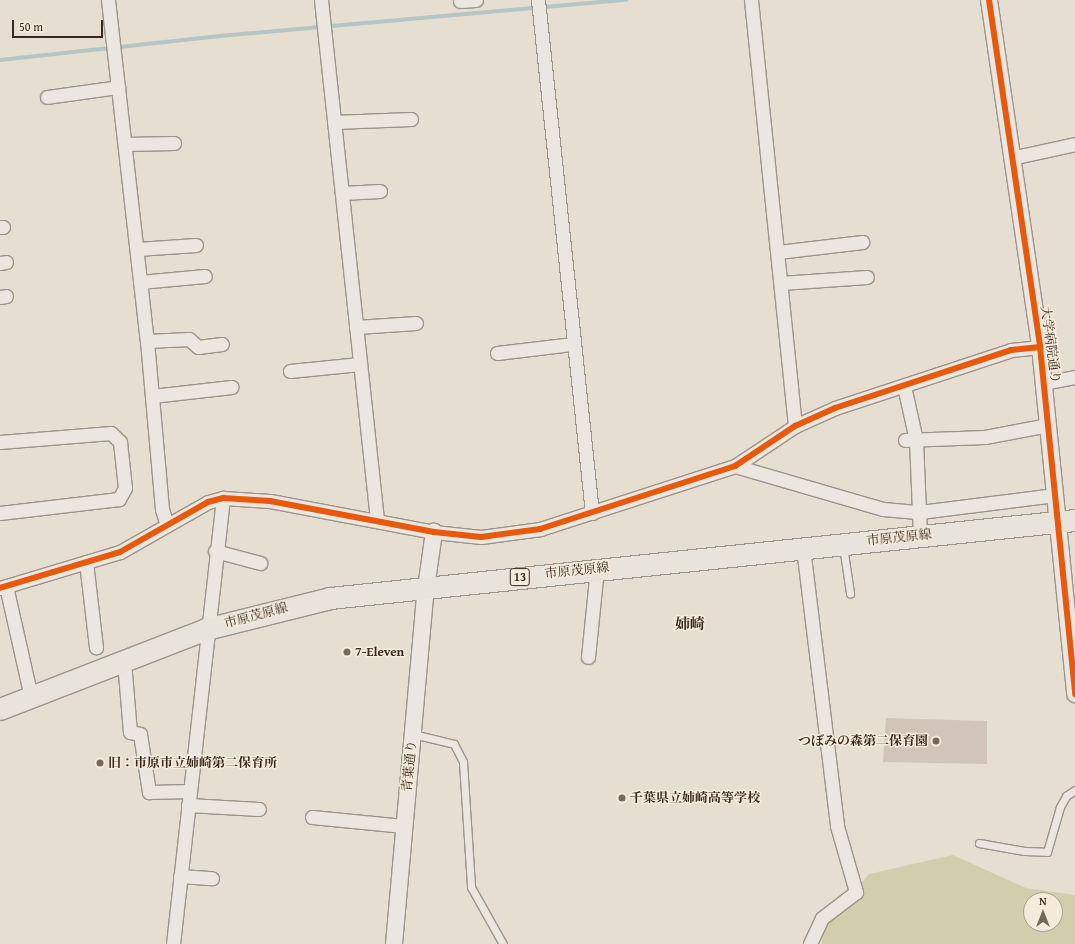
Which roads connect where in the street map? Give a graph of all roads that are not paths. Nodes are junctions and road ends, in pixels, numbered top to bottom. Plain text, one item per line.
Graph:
1 (108, 0) edge
2 (321, 0) edge
3 (476, 0) edge
4 (538, 0) edge
5 (751, 0) edge
6 (989, 0) edge
7 (460, 1) dead end
8 (118, 86) junction
9 (47, 97) dead end
10 (411, 119) dead end
11 (334, 122) junction
12 (174, 143) dead end
13 (125, 144) junction
14 (1075, 144) edge
15 (1012, 158) junction
16 (380, 191) dead end
17 (342, 193) junction
18 (862, 242) dead end
19 (196, 245) dead end
20 (137, 249) junction
21 (778, 252) junction
22 (205, 276) dead end
23 (867, 277) dead end
24 (140, 282) junction
25 (781, 283) junction
26 (416, 323) dead end
27 (356, 327) junction
28 (147, 341) junction
29 (222, 344) dead end
30 (573, 344) junction
31 (1040, 347) junction
32 (497, 353) dead end
33 (360, 364) junction
34 (290, 371) dead end
35 (1075, 377) edge
36 (1044, 383) junction
37 (231, 386) dead end
38 (904, 386) junction
39 (152, 396) junction
40 (1048, 425) junction
41 (795, 426) junction
42 (911, 440) junction
43 (0, 442) edge
44 (735, 466) junction
45 (1056, 495) junction
46 (223, 498) junction
47 (920, 512) junction
48 (0, 513) edge
49 (592, 513) junction
50 (377, 520) junction
51 (1066, 520) edge
52 (167, 525) junction
53 (434, 532) junction
54 (920, 536) junction
55 (843, 543) junction
56 (803, 548) junction
57 (215, 551) junction
58 (86, 562) junction
59 (260, 563) dead end
60 (597, 569) junction
61 (3, 587) edge
62 (426, 588) junction
63 (850, 593) dead end
64 (206, 629) junction
65 (96, 647) dead end
66 (588, 657) dead end
67 (124, 661) junction
68 (1075, 694) edge
69 (31, 697) junction
70 (0, 709) edge
71 (413, 734) junction
72 (1075, 790) edge
73 (189, 791) junction
74 (188, 805) junction
75 (259, 810) dead end
76 (312, 817) dead end
77 (404, 826) junction
78 (979, 843) dead end
79 (180, 876) junction
80 (212, 878) dead end
81 (173, 944) edge
82 (394, 944) edge
83 (503, 944) edge
84 (810, 944) edge

1 - 8 street
2 - 11 street
3 - 7 street
4 - 30 street
5 - 21 street
6 - 15 street, 大学病院通り
8 - 9 street
8 - 13 street
10 - 11 street
11 - 17 street
12 - 13 street
13 - 20 street
14 - 15 street
15 - 31 street, 大学病院通り
16 - 17 street
17 - 27 street
18 - 21 street
19 - 20 street
20 - 24 street
21 - 25 street
22 - 24 street
23 - 25 street
24 - 28 street
25 - 41 street
26 - 27 street
27 - 33 street
28 - 29 street
28 - 39 street
30 - 32 street
30 - 49 street
31 - 36 street, 大学病院通り
31 - 38 street
33 - 34 street
33 - 50 street
35 - 36 street
36 - 40 street, 大学病院通り
37 - 39 street
38 - 41 street
38 - 42 street
39 - 52 street
40 - 42 street
40 - 45 street, 大学病院通り
41 - 44 street
42 - 47 street
43 - 48 street
44 - 47 street
44 - 49 street
45 - 47 street
45 - 51 street, 大学病院通り
46 - 50 street
46 - 52 street
46 - 57 street
47 - 54 street
49 - 53 street
50 - 53 street
51 - 54 main road, 市原茂原線 / 13
51 - 68 street, 大学病院通り
52 - 58 street
53 - 62 street, 青葉通り
54 - 55 main road, 市原茂原線 / 13
55 - 56 main road, 市原茂原線 / 13
55 - 63 lane
56 - 60 main road, 市原茂原線 / 13
56 - 84 street
57 - 59 street
57 - 64 street
58 - 61 street
58 - 65 street
60 - 62 main road, 市原茂原線 / 13
60 - 66 street
61 - 69 street
62 - 64 main road, 市原茂原線 / 13
62 - 71 street, 青葉通り
64 - 67 main road, 市原茂原線 / 13
64 - 73 street
67 - 69 main road, 市原茂原線 / 13
67 - 73 street
69 - 70 main road, 市原茂原線 / 13
71 - 77 street, 青葉通り
71 - 83 lane
72 - 78 lane
73 - 74 street
74 - 75 street
74 - 79 street
76 - 77 street
77 - 82 street, 青葉通り
79 - 80 street
79 - 81 street

